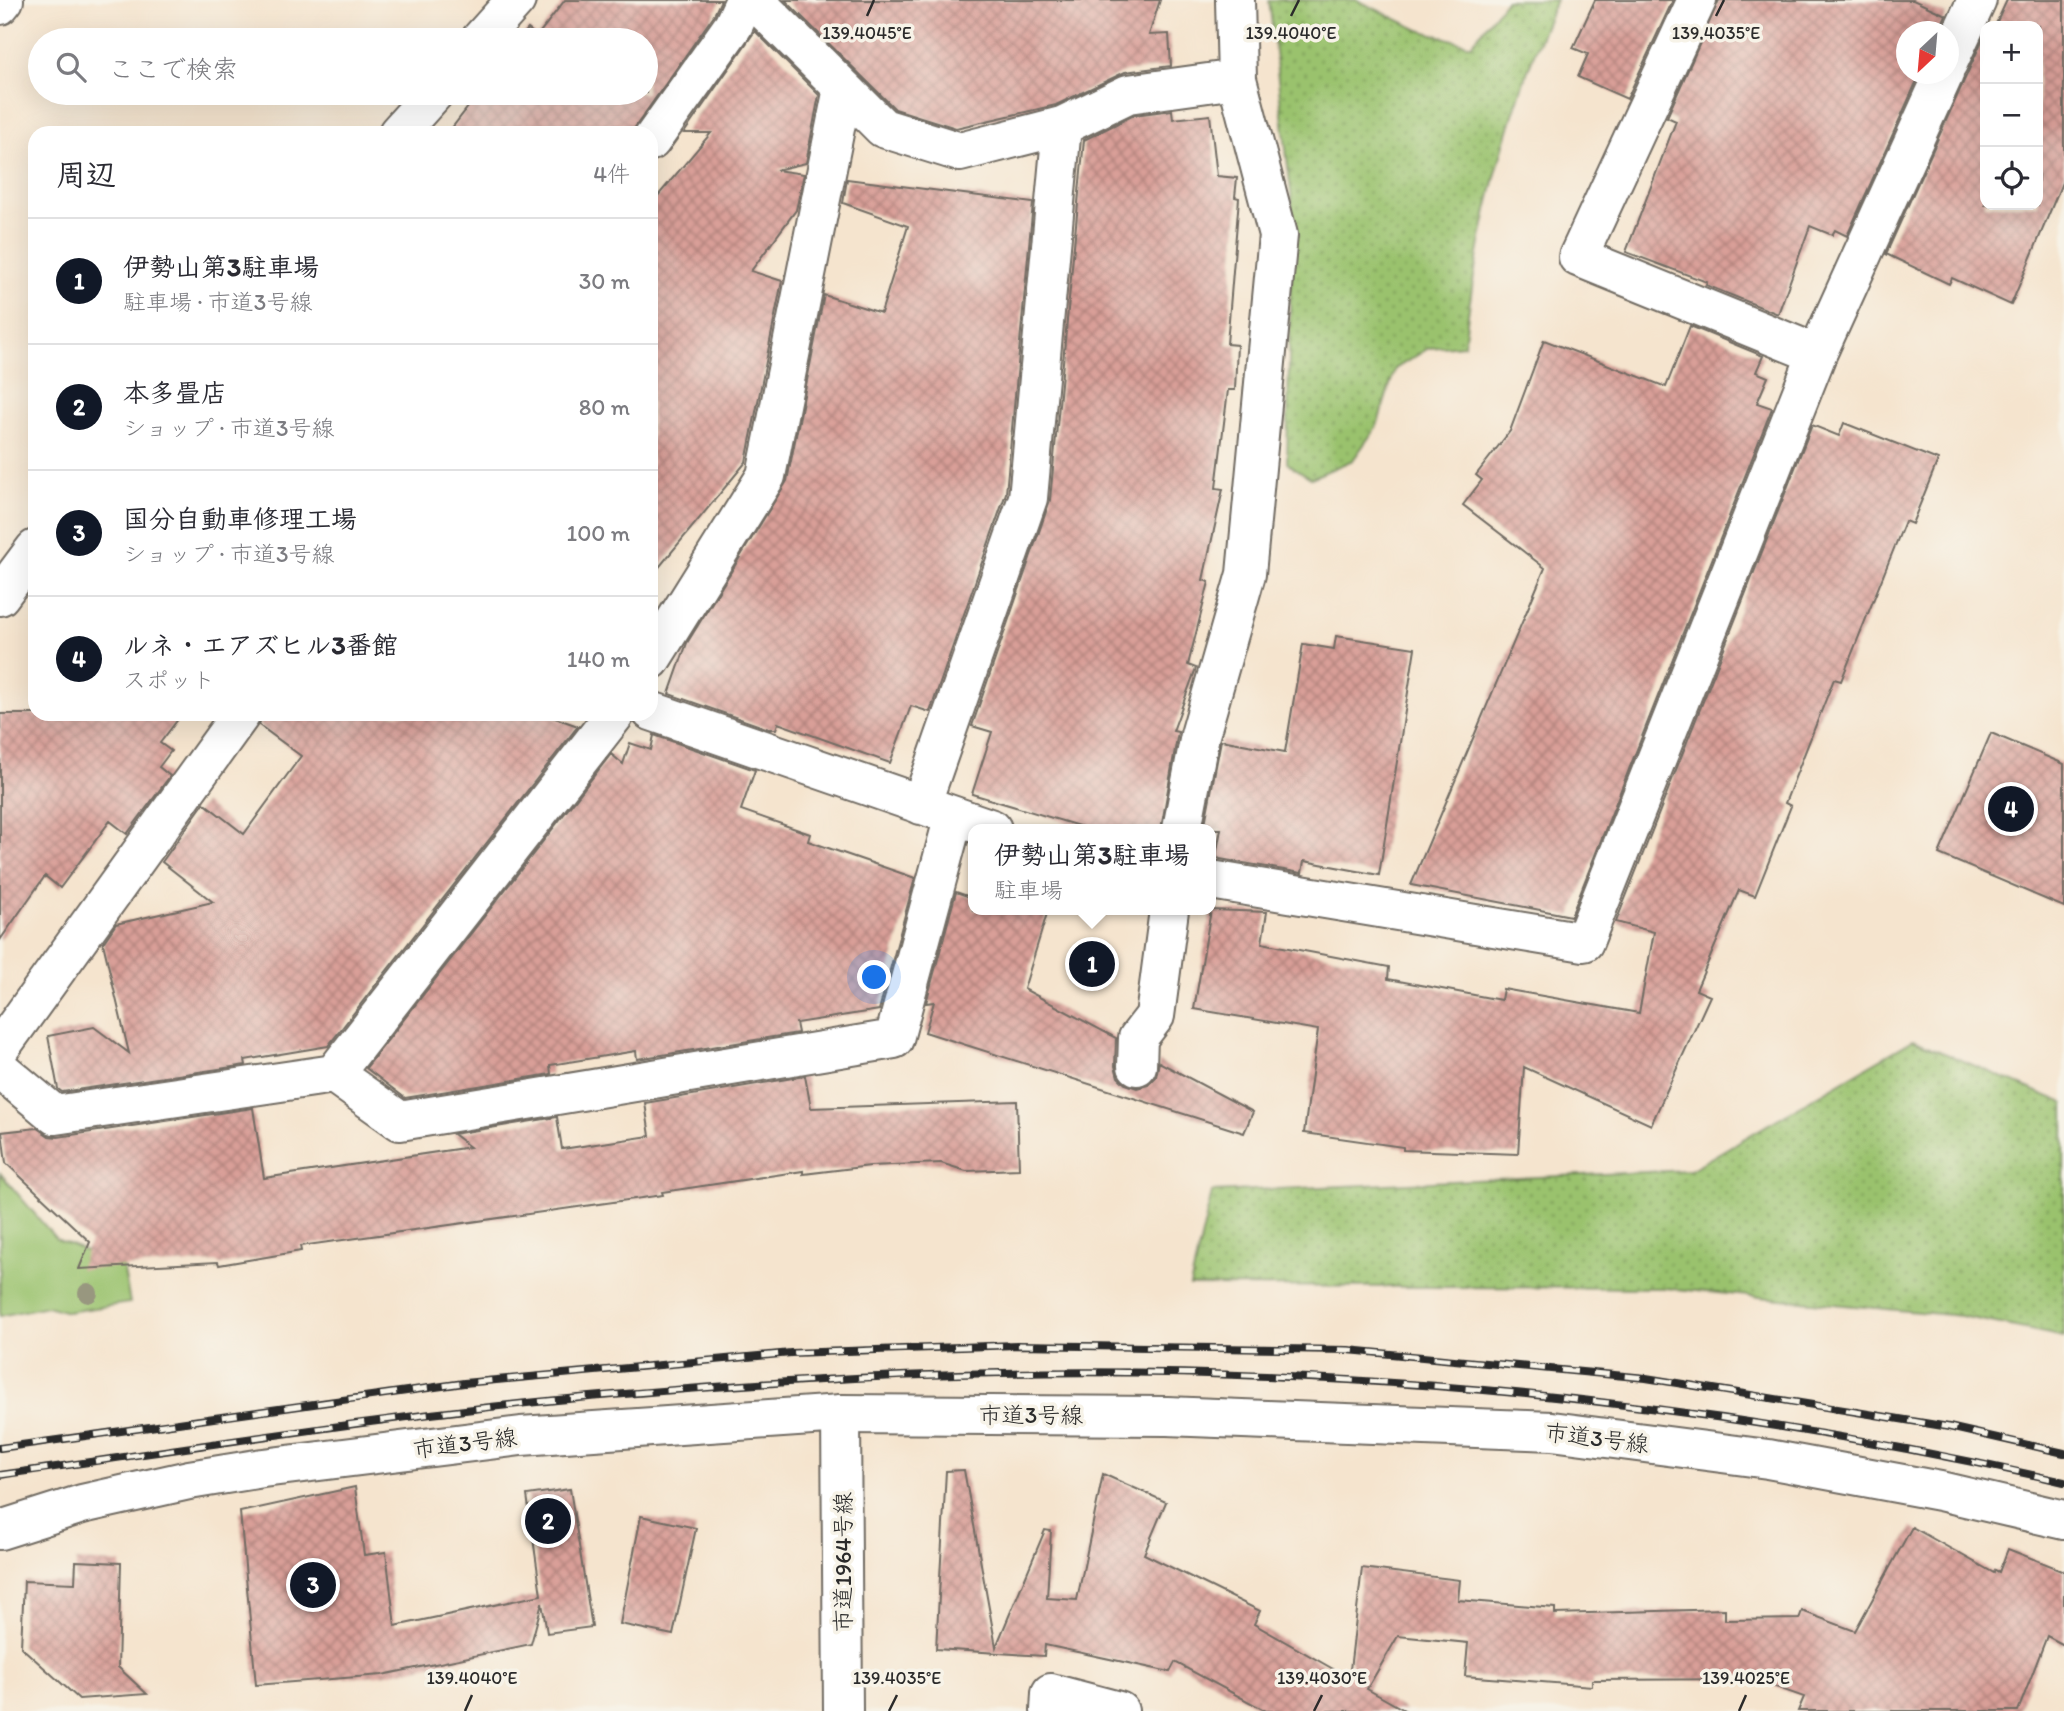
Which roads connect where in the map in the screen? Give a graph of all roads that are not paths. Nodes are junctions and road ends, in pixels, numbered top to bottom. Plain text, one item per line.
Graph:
1 (4, 0) edge
2 (745, 0) edge
3 (754, 0) edge
4 (1236, 0) edge
5 (1697, 0) edge
6 (1977, 0) edge
7 (0, 5) edge
8 (1959, 39) edge
9 (1237, 79) junction
10 (1939, 84) edge
11 (843, 88) junction
12 (423, 105) edge
13 (404, 126) edge
14 (1062, 126) junction
15 (658, 131) edge
16 (1817, 354) junction
17 (28, 558) edge
18 (0, 596) edge
19 (658, 649) edge
20 (658, 713) edge
21 (236, 721) edge
22 (610, 721) edge
23 (937, 811) junction
24 (977, 824) edge
25 (1183, 824) edge
26 (1216, 881) edge
27 (1169, 915) edge
28 (0, 1048) edge
29 (1137, 1066) dead end
30 (0, 1069) edge
31 (334, 1074) junction
32 (841, 1414) junction
33 (2064, 1520) edge
34 (0, 1530) edge
35 (1050, 1702) edge
36 (843, 1711) edge
37 (1119, 1711) edge

1 - 7 street
2 - 15 street
3 - 11 street
4 - 9 street
5 - 16 street
6 - 8 street
9 - 14 street
9 - 25 street
10 - 16 street
11 - 14 street
11 - 19 street
12 - 13 street
14 - 23 street
16 - 26 street
17 - 18 street
20 - 23 street
21 - 28 street
22 - 31 street
23 - 24 street
23 - 31 street
27 - 29 street
30 - 31 street
32 - 33 street, 市道3号線
32 - 34 street, 市道3号線
32 - 36 street, 市道1964号線
35 - 37 street

